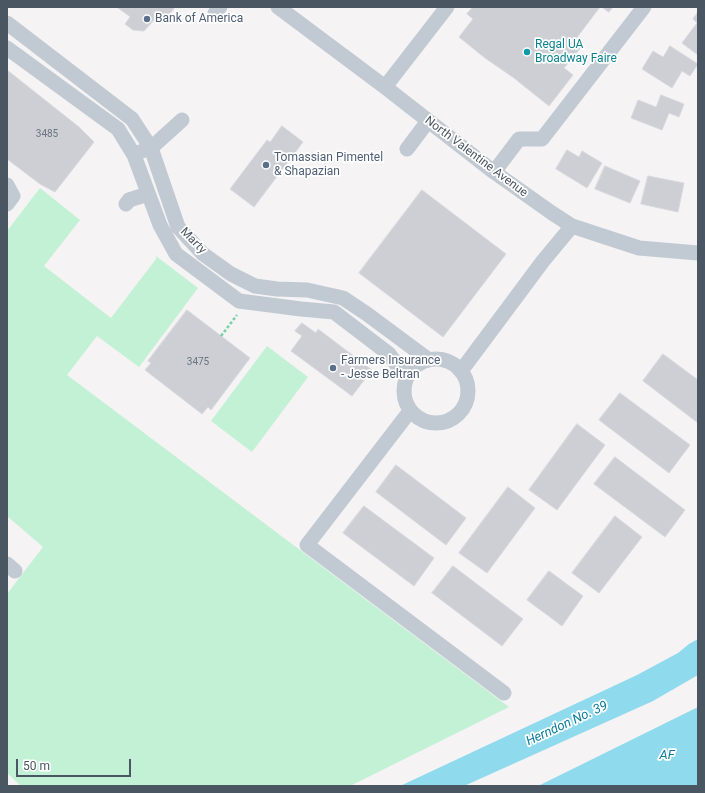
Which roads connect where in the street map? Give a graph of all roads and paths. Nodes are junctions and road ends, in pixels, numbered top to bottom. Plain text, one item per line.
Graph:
1 (278, 7) edge
2 (447, 7) edge
3 (644, 7) edge
4 (7, 23) edge
5 (7, 48) edge
6 (384, 87) junction
7 (182, 120) dead end
8 (428, 121) junction
9 (151, 148) junction
10 (407, 150) dead end
11 (134, 155) junction
12 (494, 172) junction
13 (7, 185) edge
14 (148, 194) junction
15 (7, 204) edge
16 (126, 204) dead end
17 (572, 226) junction
18 (698, 253) edge
19 (309, 284) junction
20 (247, 302) junction
21 (301, 309) junction
22 (221, 336) dead end
23 (428, 360) junction
24 (462, 371) junction
25 (406, 380) junction
26 (410, 411) junction
27 (504, 693) dead end

1 - 6 street, North Valentine Avenue
2 - 6 street
3 - 12 street
4 - 9 street, Marty
5 - 11 street, Marty
6 - 8 street, North Valentine Avenue
7 - 9 street
8 - 10 street
8 - 12 street, North Valentine Avenue
9 - 11 street
9 - 19 street, Marty
11 - 14 street, Marty
12 - 17 street, North Valentine Avenue
13 - 15 street
14 - 16 street
14 - 20 street, Marty
17 - 18 street, North Valentine Avenue
17 - 24 street
19 - 21 street
19 - 23 street, Marty
20 - 21 street, Marty
20 - 22 path
21 - 25 street, Marty
23 - 24 street
23 - 25 street
24 - 26 street
25 - 26 street
26 - 27 street

